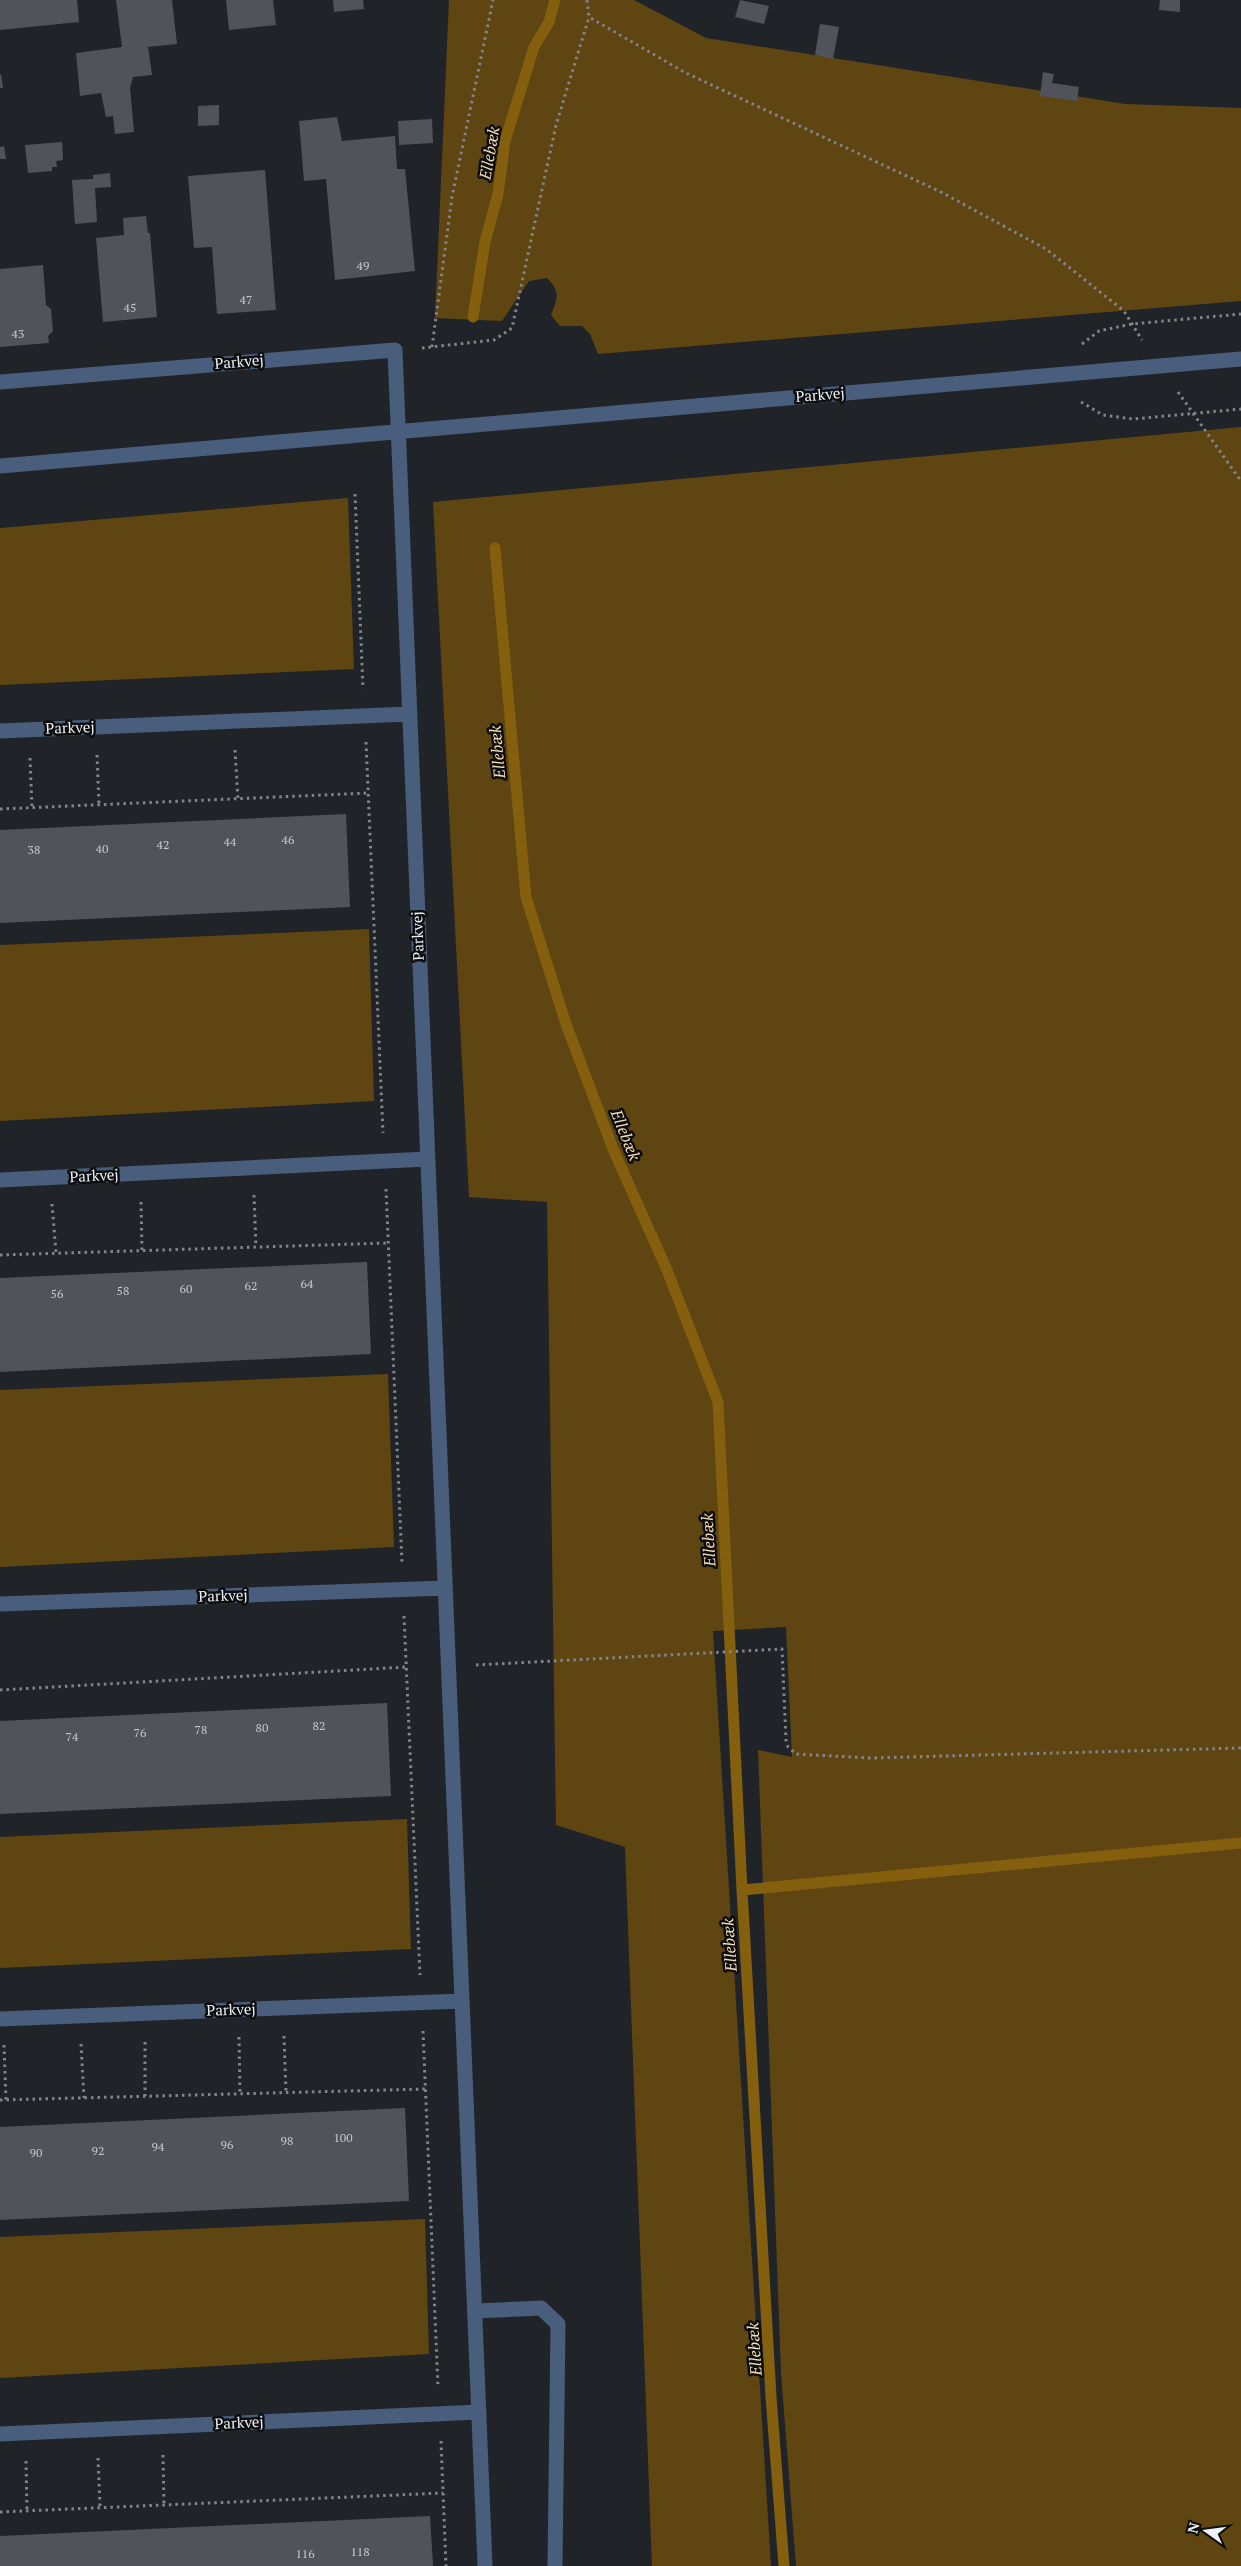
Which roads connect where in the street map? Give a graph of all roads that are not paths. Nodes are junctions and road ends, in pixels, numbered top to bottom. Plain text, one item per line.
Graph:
1 (1241, 359) edge
2 (0, 382) edge
3 (398, 433) junction
4 (0, 466) edge
5 (409, 714) junction
6 (0, 731) edge
7 (427, 1159) junction
8 (0, 1180) edge
9 (445, 1588) junction
10 (0, 1604) edge
11 (462, 2001) junction
12 (2, 2019) edge
13 (475, 2311) junction
14 (479, 2412) junction
15 (0, 2434) edge
16 (485, 2566) edge
17 (554, 2566) edge

1 - 3 street, Parkvej
2 - 3 street, Parkvej
3 - 4 street, Parkvej
3 - 5 street, Parkvej
5 - 6 street, Parkvej
5 - 7 street, Parkvej
7 - 8 street, Parkvej
7 - 9 street, Parkvej
9 - 10 street, Parkvej
9 - 11 street, Parkvej
11 - 12 street, Parkvej
11 - 13 street, Parkvej
13 - 14 street, Parkvej
13 - 17 street
14 - 15 street, Parkvej
14 - 16 street, Parkvej

